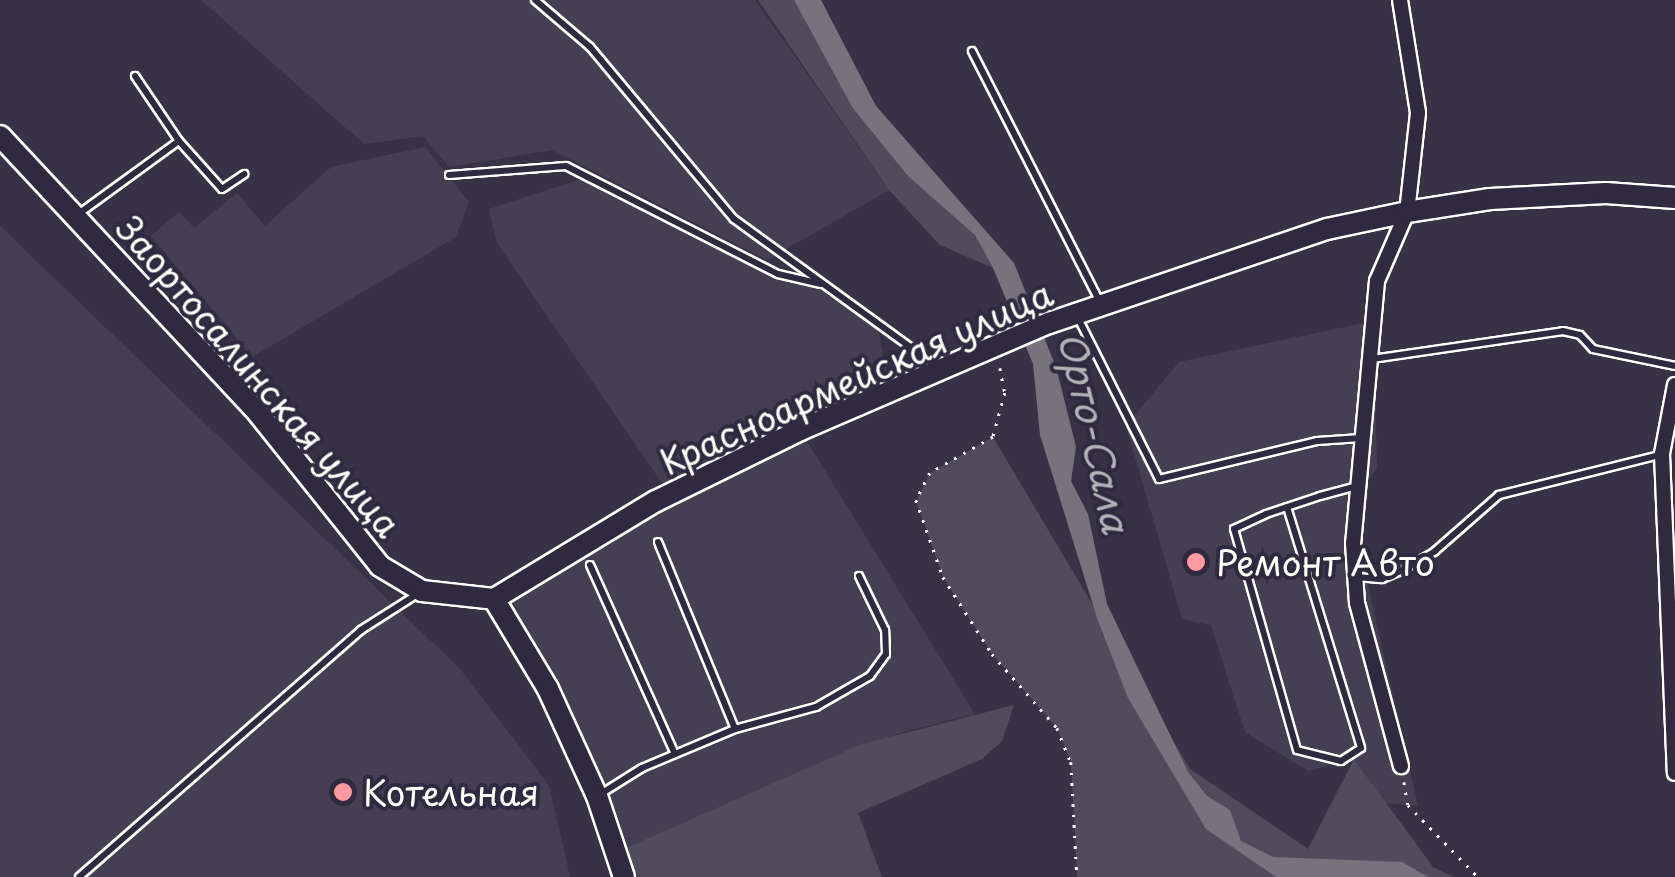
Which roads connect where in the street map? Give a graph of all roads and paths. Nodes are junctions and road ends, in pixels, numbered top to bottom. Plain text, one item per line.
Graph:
1 (535, 0) edge
2 (1400, 0) edge
3 (972, 52) dead end
4 (135, 76) dead end
5 (0, 136) edge
6 (179, 141) junction
7 (244, 174) dead end
8 (449, 176) dead end
9 (1675, 198) edge
10 (1408, 212) junction
11 (76, 215) junction
12 (825, 286) junction
13 (1102, 306) junction
14 (1075, 314) junction
15 (992, 346) junction
16 (1369, 360) junction
17 (1675, 366) edge
18 (940, 368) junction
19 (1675, 385) edge
20 (1365, 438) junction
21 (1662, 454) junction
22 (1357, 486) junction
23 (1287, 507) junction
24 (658, 542) dead end
25 (590, 565) dead end
26 (859, 576) dead end
27 (1356, 577) junction
28 (422, 591) junction
29 (494, 599) junction
30 (736, 729) junction
31 (676, 754) junction
32 (1401, 766) joint
33 (1675, 773) edge
34 (597, 796) junction
35 (80, 877) edge
36 (624, 877) edge
37 (1077, 877) edge
38 (1478, 877) edge

1 - 12 lane
2 - 10 street
3 - 13 lane
4 - 6 lane
5 - 11 street, Заортосалинская улица
6 - 7 lane
6 - 11 lane
8 - 12 lane
9 - 10 street, Красноармейская улица
10 - 13 street, Красноармейская улица
10 - 16 street
11 - 28 street, Заортосалинская улица
12 - 18 lane
13 - 14 street, Красноармейская улица
14 - 15 street, Красноармейская улица
14 - 20 lane
15 - 18 street, Красноармейская улица
15 - 37 path
16 - 17 lane
16 - 20 street
18 - 29 street, Красноармейская улица
19 - 21 street
20 - 22 street
21 - 27 lane
21 - 33 street
22 - 23 lane
22 - 27 street
23 - 23 lane
24 - 30 lane
25 - 31 lane
26 - 30 lane
27 - 32 street
28 - 29 street, Заортосалинская улица
28 - 35 lane
29 - 34 street
30 - 31 lane
31 - 34 lane
32 - 38 path
34 - 36 street

